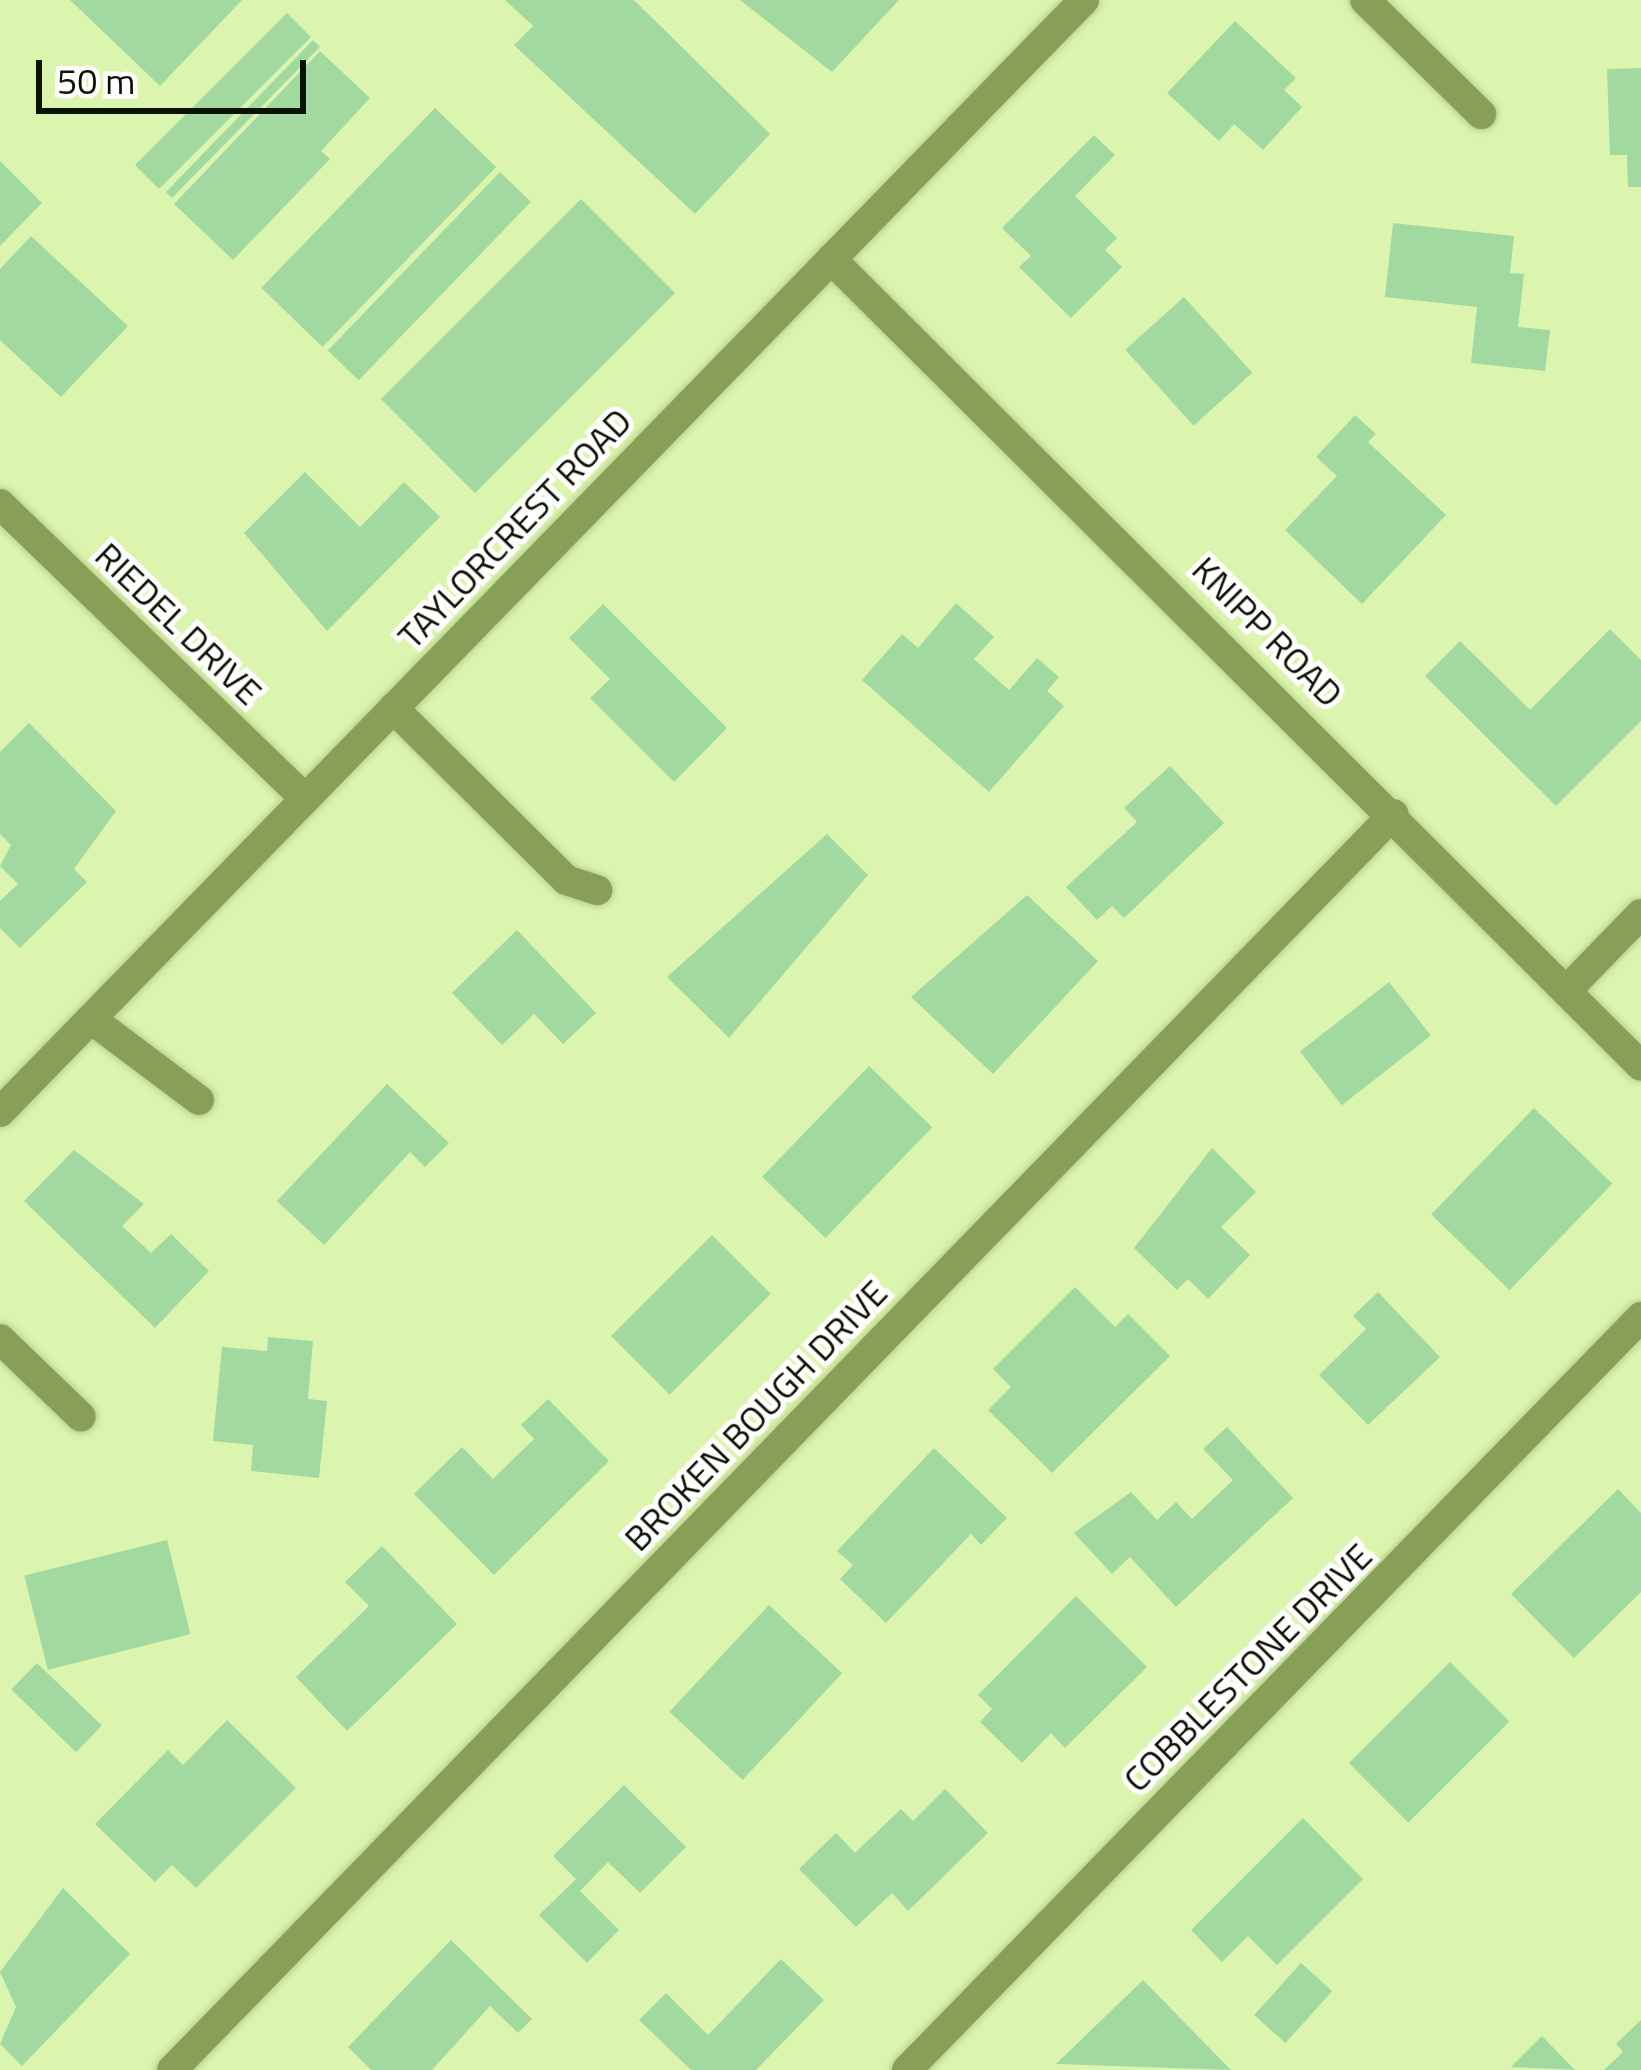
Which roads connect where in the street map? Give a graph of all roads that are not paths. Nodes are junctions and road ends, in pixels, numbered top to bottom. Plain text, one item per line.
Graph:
1 (1084, 0) edge
2 (1365, 0) edge
3 (1481, 114) dead end
4 (831, 259) junction
5 (0, 504) edge
6 (393, 708) junction
7 (305, 799) junction
8 (1394, 814) junction
9 (597, 890) dead end
10 (1641, 914) edge
11 (1567, 989) junction
12 (91, 1018) junction
13 (1641, 1066) edge
14 (199, 1100) dead end
15 (0, 1112) edge
16 (1641, 1317) edge
17 (0, 1339) edge
18 (81, 1418) dead end
19 (172, 2070) edge
20 (907, 2070) edge

1 - 4 street, TAYLORCREST ROAD
2 - 3 street
4 - 6 street, TAYLORCREST ROAD
4 - 8 street, KNIPP ROAD
5 - 7 street, RIEDEL DRIVE
6 - 7 street, TAYLORCREST ROAD
6 - 9 street
7 - 12 street, TAYLORCREST ROAD
8 - 11 street, KNIPP ROAD
8 - 19 street, BROKEN BOUGH DRIVE
10 - 11 street
11 - 13 street, KNIPP ROAD
12 - 14 street
12 - 15 street, TAYLORCREST ROAD
16 - 20 street, COBBLESTONE DRIVE
17 - 18 street

